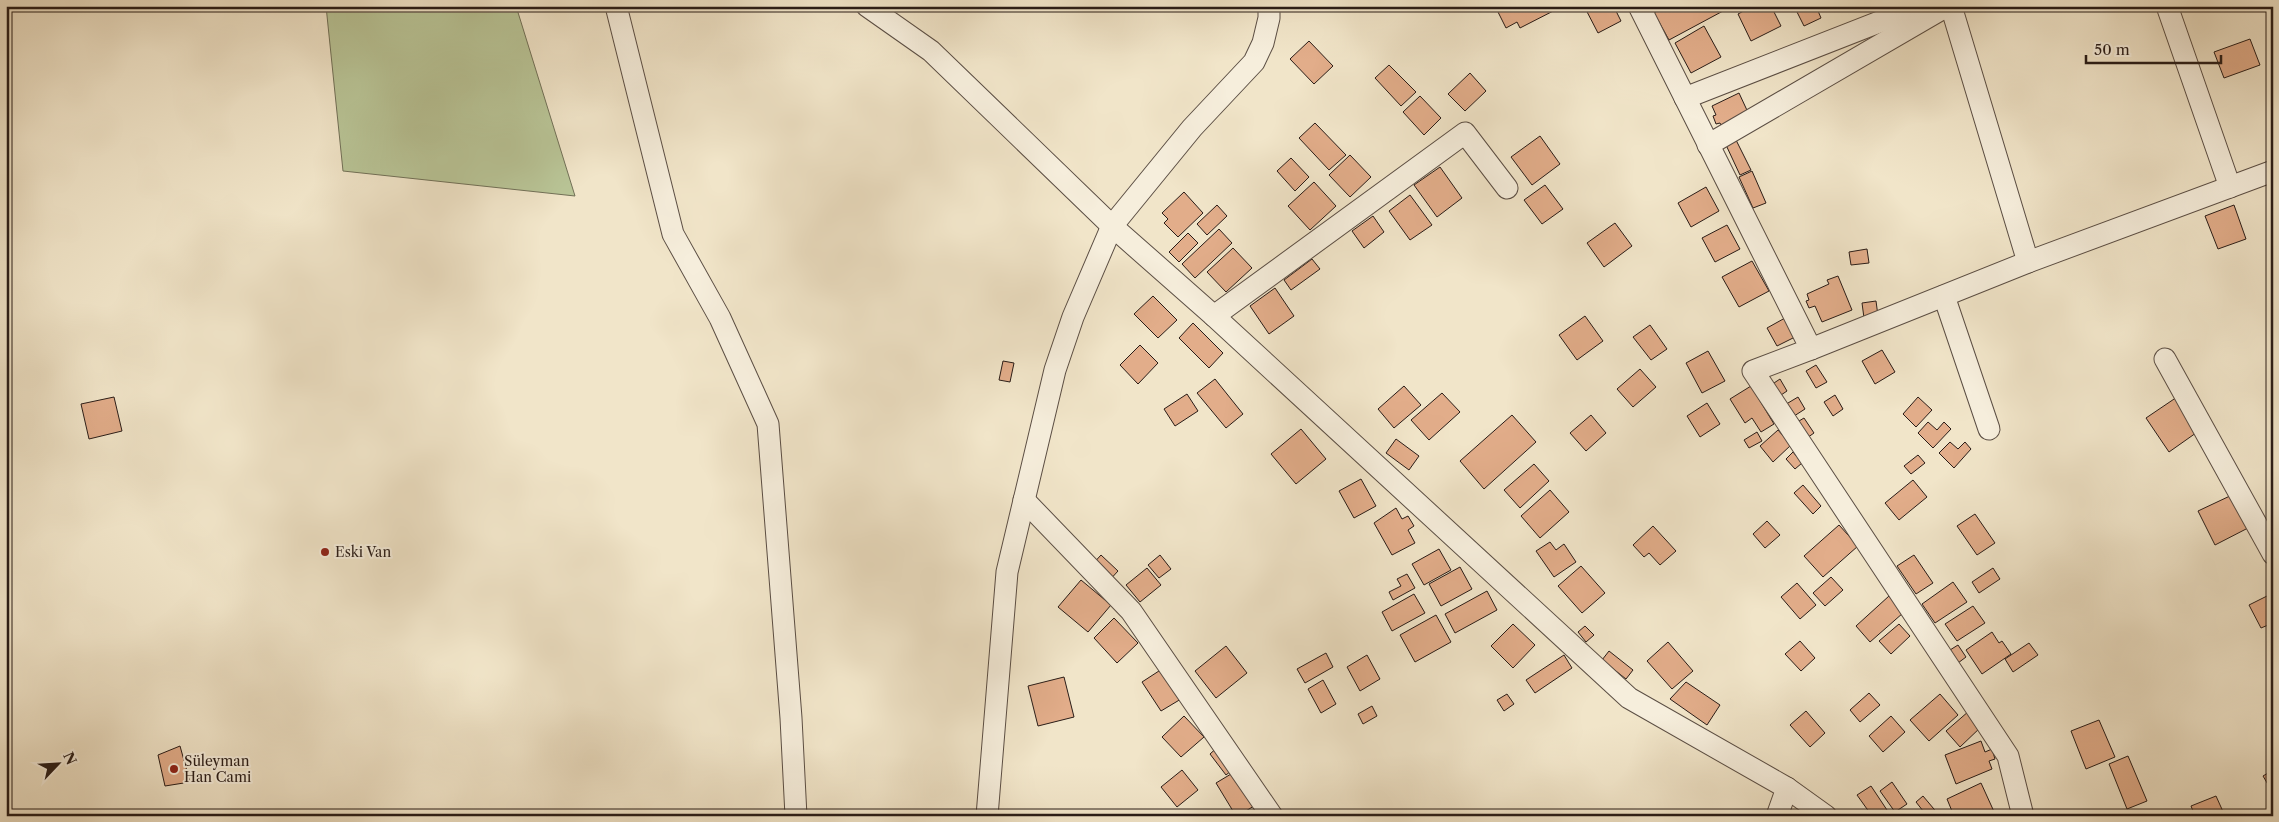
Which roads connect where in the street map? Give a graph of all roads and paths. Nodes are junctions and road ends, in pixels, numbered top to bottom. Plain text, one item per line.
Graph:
1 (616, 6) edge
2 (867, 6) edge
3 (1268, 6) edge
4 (1639, 6) edge
5 (1947, 6) edge
6 (1951, 6) edge
7 (2167, 6) edge
8 (1918, 7) edge
9 (1685, 98) junction
10 (1708, 145) junction
11 (2273, 171) edge
12 (2230, 187) junction
13 (1507, 188) dead end
14 (1112, 226) junction
15 (2028, 262) junction
16 (1944, 296) junction
17 (1214, 316) junction
18 (1811, 349) junction
19 (2165, 359) dead end
20 (1989, 429) dead end
21 (1024, 500) junction
22 (2273, 554) edge
23 (1788, 788) junction
24 (796, 816) edge
25 (987, 816) edge
26 (1272, 816) edge
27 (1777, 816) edge
28 (1826, 816) edge
29 (2023, 816) edge

1 - 24 street
2 - 14 street
3 - 14 street
4 - 9 street
5 - 10 street
6 - 15 street
7 - 12 street
8 - 9 street
9 - 10 street
10 - 18 street
11 - 12 street
12 - 15 street
13 - 17 street
14 - 17 street
14 - 21 street
15 - 16 street
16 - 18 street
16 - 20 street
17 - 23 street
18 - 29 street
19 - 22 street
21 - 25 street
21 - 26 street
23 - 27 street
23 - 28 street

